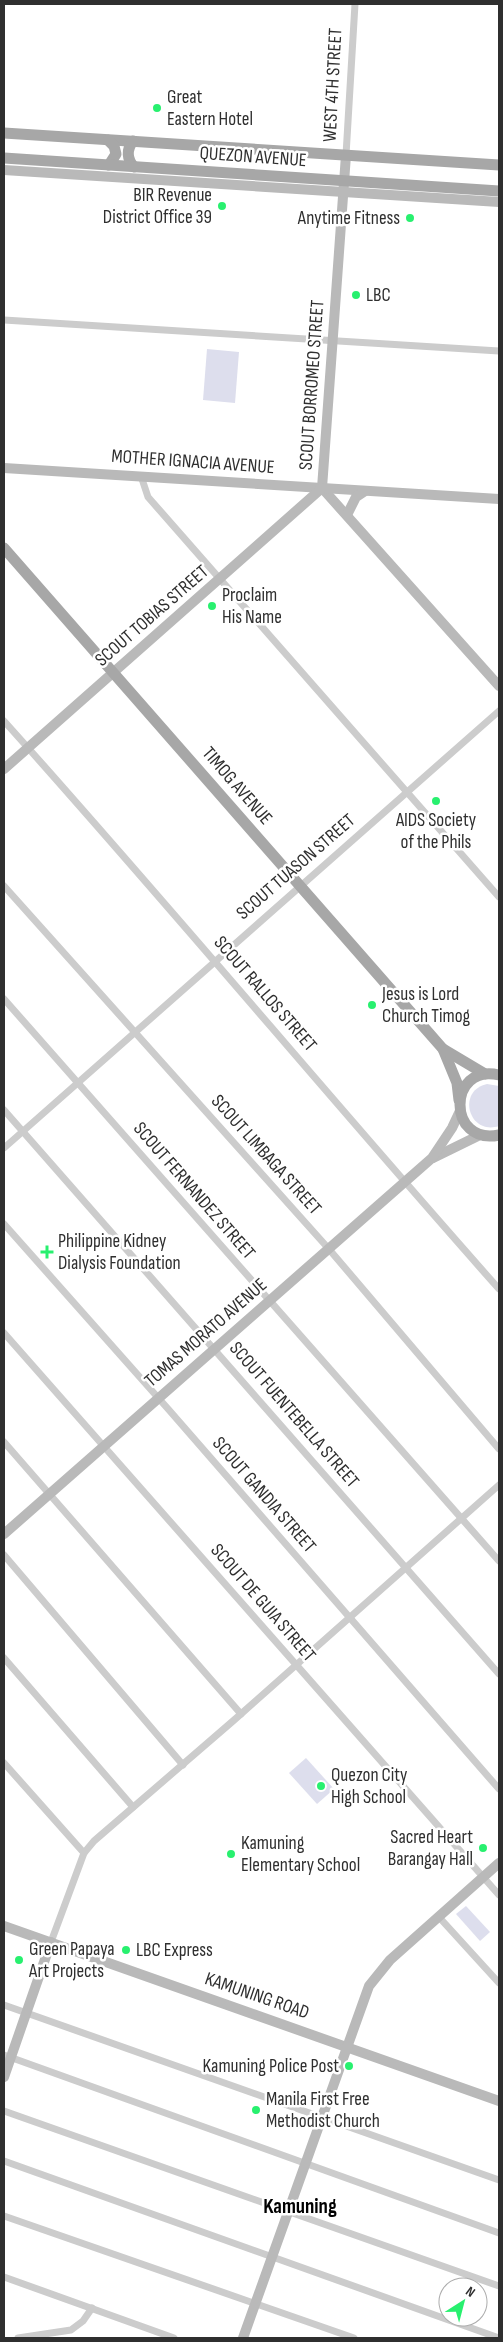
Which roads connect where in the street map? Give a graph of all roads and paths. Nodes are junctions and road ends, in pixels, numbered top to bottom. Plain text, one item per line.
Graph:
1 (355, 4) edge
2 (4, 133) edge
3 (108, 140) junction
4 (132, 141) junction
5 (346, 155) junction
6 (4, 158) edge
7 (499, 164) edge
8 (109, 165) junction
9 (134, 167) junction
10 (346, 168) joint
11 (4, 170) edge
12 (345, 180) junction
13 (499, 191) edge
14 (343, 192) junction
15 (499, 202) edge
16 (4, 320) edge
17 (332, 340) junction
18 (499, 351) edge
19 (4, 468) edge
20 (141, 476) junction
21 (322, 488) junction
22 (365, 491) junction
23 (499, 499) edge
24 (348, 514) junction
25 (4, 548) edge
26 (220, 580) junction
27 (114, 673) junction
28 (499, 686) edge
29 (499, 711) edge
30 (4, 722) edge
31 (28, 748) junction
32 (4, 769) edge
33 (407, 792) junction
34 (300, 885) junction
35 (4, 886) edge
36 (499, 897) edge
37 (215, 960) junction
38 (4, 999) edge
39 (134, 1032) junction
40 (443, 1049) junction
41 (494, 1074) edge
42 (77, 1082) junction
43 (460, 1106) junction
44 (4, 1110) edge
45 (23, 1132) junction
46 (480, 1135) junction
47 (498, 1137) edge
48 (4, 1148) edge
49 (432, 1158) junction
50 (404, 1182) junction
51 (4, 1224) edge
52 (328, 1248) junction
53 (499, 1289) edge
54 (270, 1300) junction
55 (4, 1332) edge
56 (215, 1348) junction
57 (159, 1398) junction
58 (4, 1442) edge
59 (105, 1445) junction
60 (499, 1449) edge
61 (499, 1485) edge
62 (50, 1494) junction
63 (462, 1518) junction
64 (4, 1534) edge
65 (4, 1555) edge
66 (499, 1561) edge
67 (405, 1568) junction
68 (349, 1618) junction
69 (4, 1658) edge
70 (295, 1665) junction
71 (499, 1674) edge
72 (241, 1714) junction
73 (4, 1763) edge
74 (183, 1765) junction
75 (499, 1788) edge
76 (133, 1807) junction
77 (84, 1853) junction
78 (499, 1863) edge
79 (483, 1877) junction
80 (499, 1895) edge
81 (438, 1916) junction
82 (4, 1926) edge
83 (51, 1942) junction
84 (499, 1983) edge
85 (4, 2005) edge
86 (26, 2012) junction
87 (347, 2046) junction
88 (7, 2056) edge
89 (4, 2077) edge
90 (499, 2101) edge
91 (4, 2111) edge
92 (322, 2116) junction
93 (4, 2161) edge
94 (306, 2164) junction
95 (499, 2180) edge
96 (288, 2213) junction
97 (4, 2216) edge
98 (499, 2233) edge
99 (272, 2257) junction
100 (4, 2277) edge
101 (499, 2286) edge
102 (255, 2304) junction
103 (92, 2308) junction
104 (18, 2338) edge
105 (174, 2338) edge
106 (243, 2338) edge
107 (354, 2338) edge
108 (499, 2338) edge

1 - 5 street, WEST 4TH STREET
2 - 3 main road, QUEZON AVENUE
3 - 4 main road, QUEZON AVENUE
3 - 8 main road
4 - 5 main road, QUEZON AVENUE
4 - 9 main road
5 - 7 main road, QUEZON AVENUE
5 - 10 street, WEST 4TH STREET
6 - 8 main road, QUEZON AVENUE
8 - 9 main road, QUEZON AVENUE
9 - 12 main road, QUEZON AVENUE
10 - 12 street, SCOUT BORROMEO STREET
11 - 14 street, QUEZON AVENUE
12 - 13 main road, QUEZON AVENUE
12 - 14 street, SCOUT BORROMEO STREET
14 - 15 street, QUEZON AVENUE
14 - 17 street, SCOUT BORROMEO STREET
16 - 17 street
17 - 18 street
17 - 21 street, SCOUT BORROMEO STREET
19 - 20 street, MOTHER IGNACIA AVENUE
20 - 21 street, MOTHER IGNACIA AVENUE
20 - 26 street
21 - 22 street, MOTHER IGNACIA AVENUE
21 - 24 street, SCOUT BORROMEO STREET
21 - 26 street, SCOUT TOBIAS STREET
22 - 23 street, MOTHER IGNACIA AVENUE
22 - 24 street
24 - 28 street, SCOUT BORROMEO STREET
25 - 27 main road, TIMOG AVENUE
26 - 27 street, SCOUT TOBIAS STREET
26 - 33 street
27 - 31 street, SCOUT TOBIAS STREET
27 - 34 main road, TIMOG AVENUE
29 - 33 street, SCOUT TUASON STREET
30 - 31 street, SCOUT RALLOS STREET
31 - 32 street, SCOUT TOBIAS STREET
31 - 37 street, SCOUT RALLOS STREET
33 - 34 street, SCOUT TUASON STREET
33 - 36 street
34 - 37 street, SCOUT TUASON STREET
34 - 40 main road, TIMOG AVENUE
35 - 39 street, SCOUT LIMBAGA STREET
37 - 39 street, SCOUT TUASON STREET
37 - 50 street, SCOUT RALLOS STREET
38 - 42 street, SCOUT FERNANDEZ STREET
39 - 42 street, SCOUT TUASON STREET
39 - 52 street, SCOUT LIMBAGA STREET
40 - 41 main road, TIMOG AVENUE
40 - 43 main road, TIMOG AVENUE
41 - 43 main road
42 - 45 street, SCOUT TUASON STREET
42 - 54 street, SCOUT FERNANDEZ STREET
43 - 46 main road
43 - 49 street, TOMAS MORATO AVENUE
44 - 45 street, SCOUT FUENTEBELLA STREET
45 - 48 street, SCOUT TUASON STREET
45 - 56 street, SCOUT FUENTEBELLA STREET
46 - 47 main road
46 - 49 street, TOMAS MORATO AVENUE
49 - 50 street, TOMAS MORATO AVENUE
50 - 52 street, TOMAS MORATO AVENUE
50 - 53 street, SCOUT RALLOS STREET
51 - 57 street, SCOUT GANDIA STREET
52 - 54 street, TOMAS MORATO AVENUE
52 - 60 street, SCOUT LIMBAGA STREET
54 - 56 street, TOMAS MORATO AVENUE
54 - 63 street, SCOUT FERNANDEZ STREET
55 - 59 street, SCOUT DE GUIA STREET
56 - 57 street, TOMAS MORATO AVENUE
56 - 67 street, SCOUT FUENTEBELLA STREET
57 - 59 street, TOMAS MORATO AVENUE
57 - 68 street, SCOUT GANDIA STREET
58 - 62 street
59 - 62 street, TOMAS MORATO AVENUE
59 - 70 street, SCOUT DE GUIA STREET
61 - 63 street
62 - 64 street, TOMAS MORATO AVENUE
62 - 72 street
63 - 66 street, SCOUT FERNANDEZ STREET
63 - 67 street
65 - 74 street
67 - 68 street
67 - 71 street, SCOUT FUENTEBELLA STREET
68 - 70 street
68 - 75 street, SCOUT GANDIA STREET
69 - 76 street
70 - 72 street
70 - 79 street, SCOUT DE GUIA STREET
72 - 74 street
73 - 77 street
74 - 76 street
76 - 77 street
77 - 83 street
78 - 79 street
79 - 80 street, SCOUT DE GUIA STREET
79 - 81 street
81 - 84 street
81 - 87 street
82 - 83 street, KAMUNING ROAD
83 - 86 street
83 - 87 street, KAMUNING ROAD
85 - 86 street
86 - 88 street
86 - 92 street
87 - 90 street, KAMUNING ROAD
87 - 92 street
88 - 89 street
88 - 94 street
91 - 96 street
92 - 94 street
92 - 95 street
93 - 99 street
94 - 96 street
94 - 98 street
96 - 99 street
96 - 101 street
97 - 102 street
99 - 102 street
99 - 108 street
100 - 103 street
102 - 106 street
102 - 107 street
103 - 104 street
103 - 105 street

